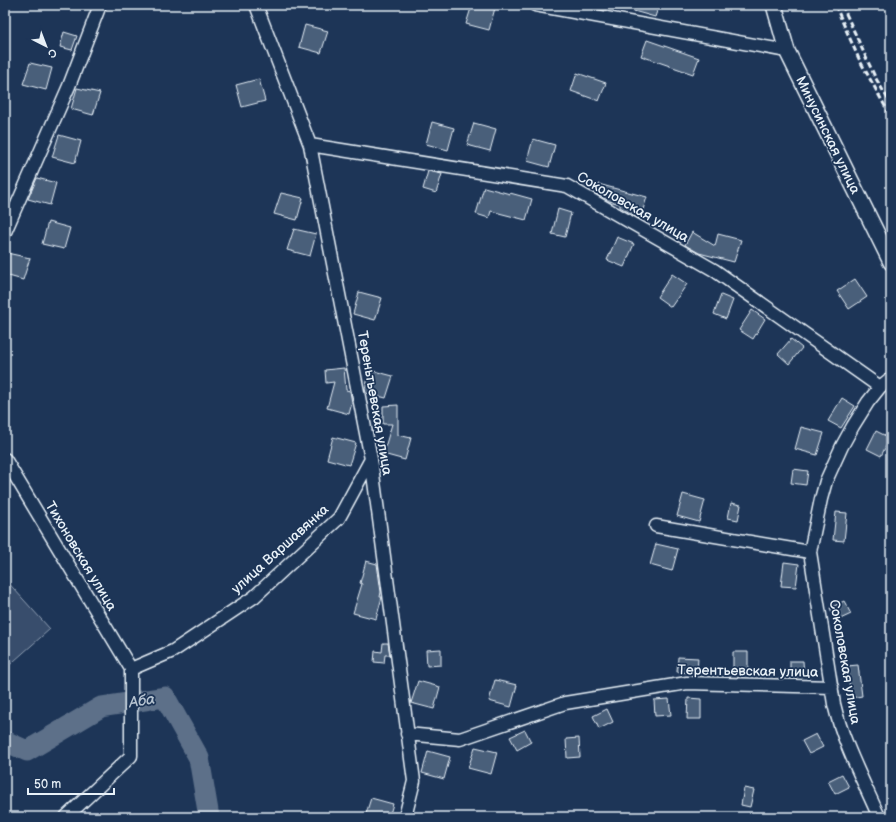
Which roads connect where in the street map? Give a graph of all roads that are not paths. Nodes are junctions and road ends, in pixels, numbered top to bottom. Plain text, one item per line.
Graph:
1 (100, 5) edge
2 (256, 5) edge
3 (535, 5) edge
4 (774, 5) edge
5 (787, 51) junction
6 (310, 145) junction
7 (5, 232) edge
8 (891, 262) edge
9 (891, 378) edge
10 (880, 387) junction
11 (5, 459) edge
12 (371, 459) junction
13 (656, 526) dead end
14 (810, 552) junction
15 (131, 669) junction
16 (832, 687) junction
17 (407, 734) junction
18 (66, 817) edge
19 (405, 817) edge
20 (879, 817) edge

1 - 7 street
2 - 6 street, Тереньтьевская улица
3 - 5 street
4 - 5 main road, Минусинская улица
5 - 8 main road, Минусинская улица
6 - 10 street, Соколовская улица
6 - 12 street, Тереньтьевская улица
9 - 10 street, Соколовская улица
10 - 14 street, Соколовская улица
11 - 15 street, Тихоновская улица
12 - 15 street, улица Варшавянка
12 - 17 street, Тереньтьевская улица
13 - 14 street
14 - 16 street, Соколовская улица
15 - 18 street
16 - 17 street, Терентьевская улица
16 - 20 street, Соколовская улица
17 - 19 street, Тереньтьевская улица

